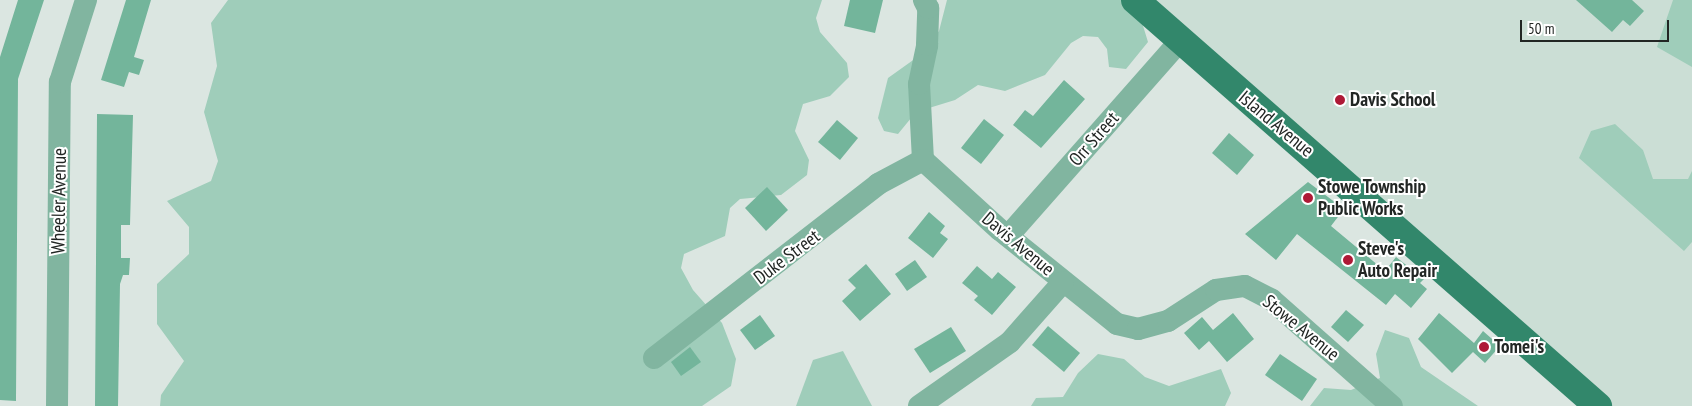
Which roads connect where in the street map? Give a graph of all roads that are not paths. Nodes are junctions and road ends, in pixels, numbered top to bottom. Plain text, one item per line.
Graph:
1 (86, 0) edge
2 (924, 0) edge
3 (1135, 0) edge
4 (1180, 41) junction
5 (923, 160) junction
6 (1008, 236) junction
7 (1063, 282) junction
8 (1116, 324) joint
9 (654, 358) dead end
10 (57, 406) edge
11 (919, 406) edge
12 (1392, 406) edge
13 (1598, 406) edge

1 - 10 street, Wheeler Avenue
2 - 5 street
3 - 4 main road, Island Avenue
4 - 6 street, Orr Street
4 - 13 main road, Island Avenue
5 - 6 street, Davis Avenue
5 - 9 street, Duke Street
6 - 7 street, Davis Avenue
7 - 8 street, Davis Avenue
7 - 11 street
8 - 12 street, Stowe Avenue

